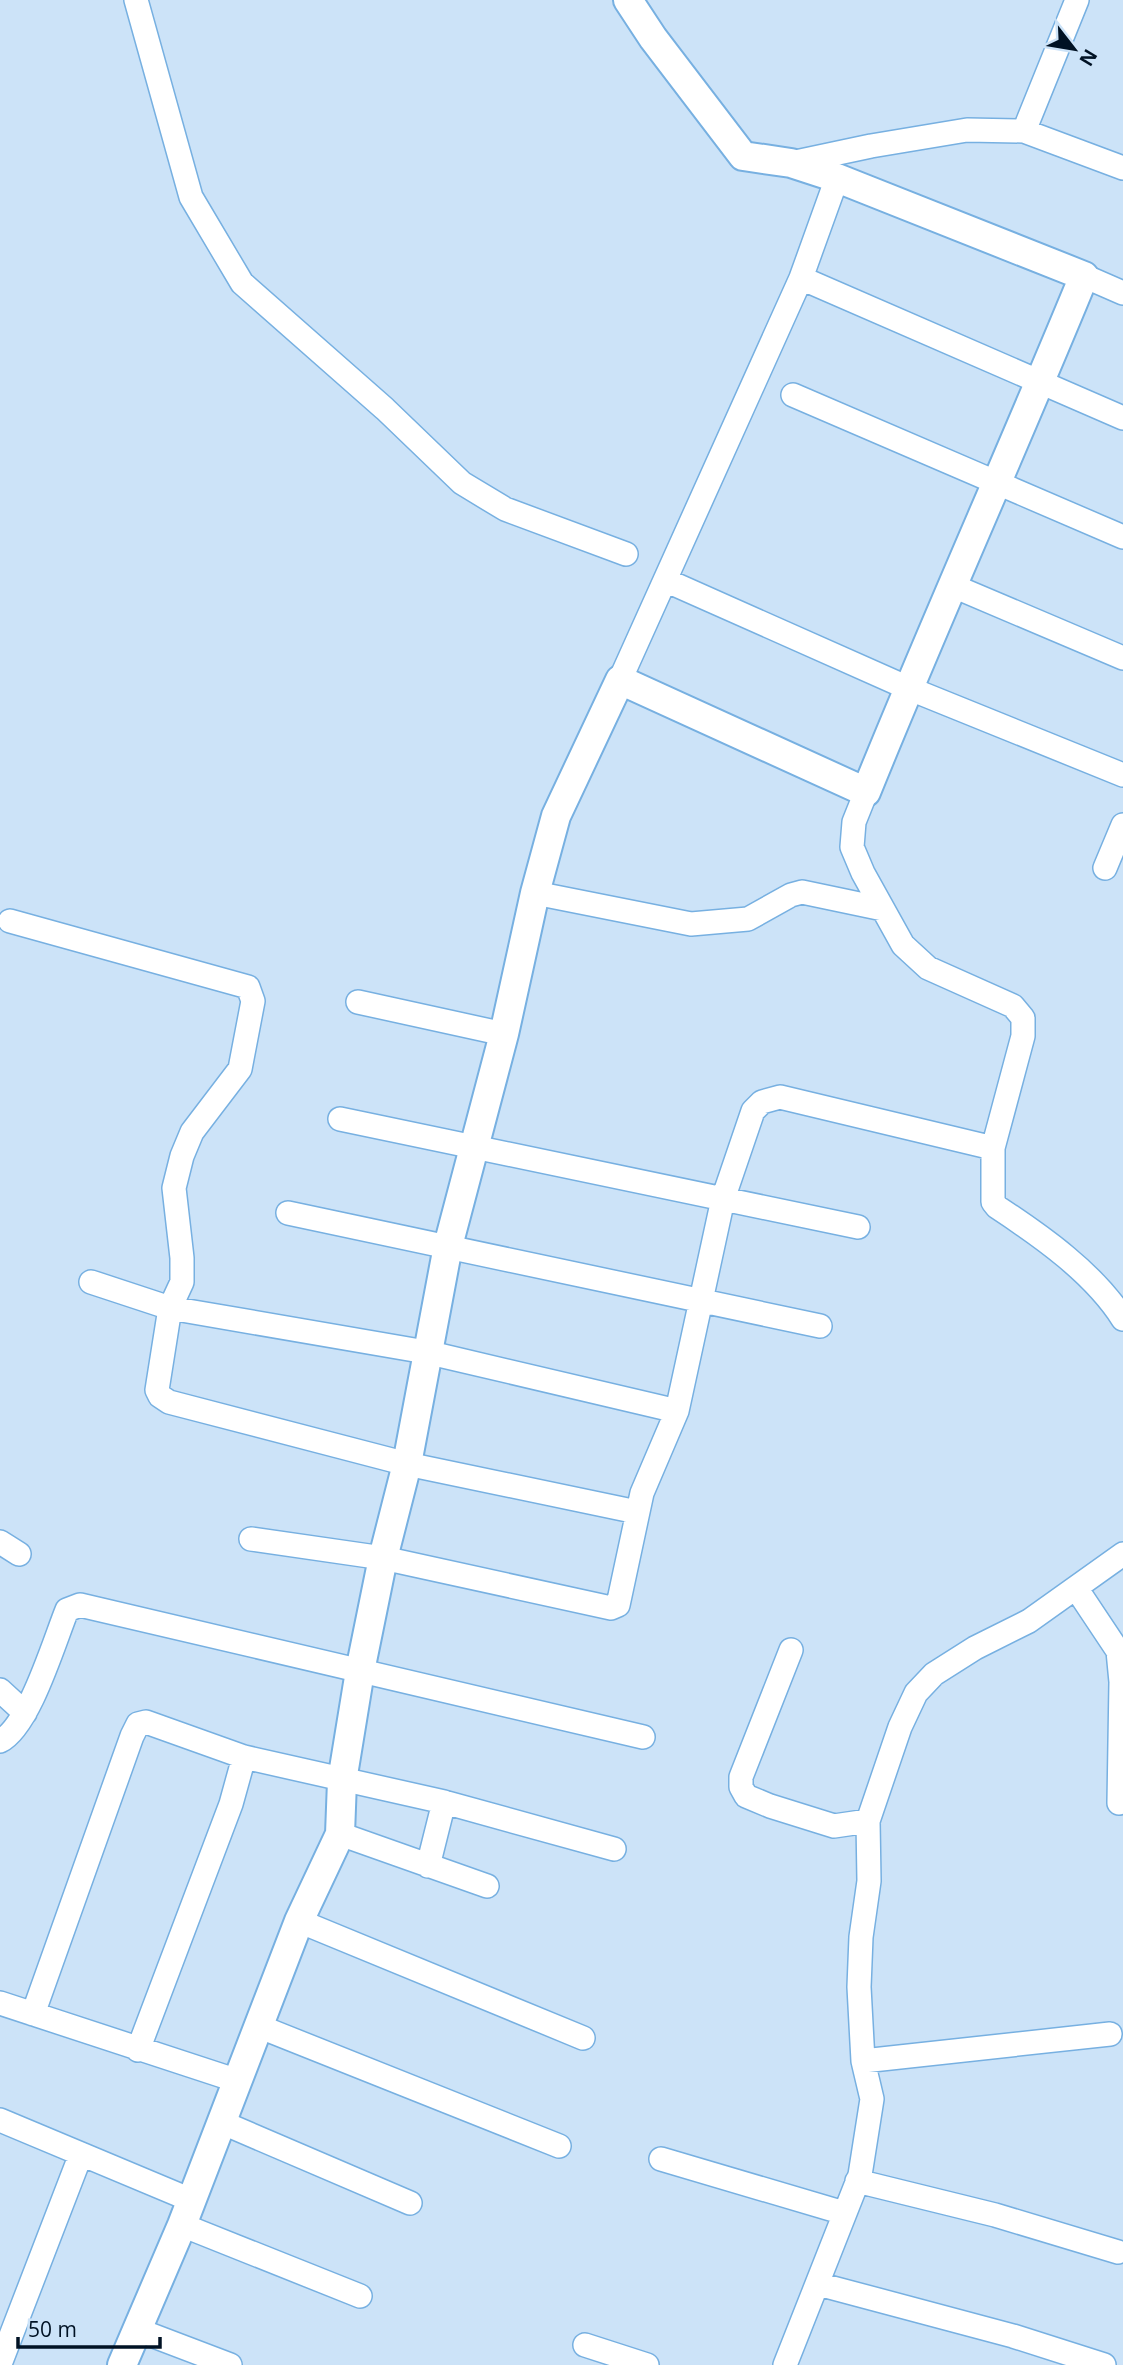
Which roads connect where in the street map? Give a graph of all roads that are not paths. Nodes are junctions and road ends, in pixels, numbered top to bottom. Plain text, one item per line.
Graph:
1 (136, 0) edge
2 (628, 0) edge
3 (1076, 0) edge
4 (1024, 131) junction
5 (791, 163) junction
6 (1123, 168) edge
7 (837, 178) junction
8 (1084, 276) junction
9 (801, 278) junction
10 (1123, 293) edge
11 (1040, 383) junction
12 (793, 395) dead end
13 (1123, 418) edge
14 (998, 483) junction
15 (1123, 537) edge
16 (626, 554) dead end
17 (666, 580) junction
18 (951, 585) junction
19 (1123, 658) edge
20 (620, 680) junction
21 (908, 688) junction
22 (1123, 775) edge
23 (866, 792) junction
24 (1123, 825) edge
25 (1105, 868) dead end
26 (535, 893) junction
27 (883, 909) junction
28 (10, 922) dead end
29 (358, 1002) dead end
30 (504, 1034) junction
31 (340, 1119) dead end
32 (474, 1147) junction
33 (993, 1147) junction
34 (723, 1199) junction
35 (289, 1213) dead end
36 (858, 1227) dead end
37 (448, 1246) junction
38 (91, 1282) dead end
39 (701, 1302) junction
40 (170, 1308) junction
41 (1123, 1319) edge
42 (820, 1326) dead end
43 (426, 1352) junction
44 (677, 1411) junction
45 (407, 1464) junction
46 (637, 1512) junction
47 (251, 1539) dead end
48 (1123, 1554) edge
49 (383, 1558) junction
50 (1076, 1588) junction
51 (791, 1650) dead end
52 (360, 1671) junction
53 (0, 1690) edge
54 (25, 1713) junction
55 (643, 1737) dead end
56 (0, 1741) edge
57 (244, 1757) junction
58 (342, 1781) junction
59 (444, 1802) junction
60 (1119, 1803) dead end
61 (868, 1821) junction
62 (340, 1834) junction
63 (614, 1849) dead end
64 (428, 1866) junction
65 (487, 1886) dead end
66 (299, 1921) junction
67 (0, 2003) edge
68 (33, 2014) junction
69 (258, 2026) junction
70 (1110, 2035) dead end
71 (583, 2038) dead end
72 (138, 2050) junction
73 (863, 2061) junction
74 (238, 2081) junction
75 (0, 2120) edge
76 (222, 2122) junction
77 (559, 2146) dead end
78 (81, 2154) junction
79 (661, 2159) dead end
80 (857, 2181) junction
81 (410, 2203) dead end
82 (187, 2212) junction
83 (844, 2213) junction
84 (1118, 2252) dead end
85 (818, 2284) junction
86 (360, 2296) dead end
87 (138, 2329) junction
88 (586, 2345) dead end
89 (0, 2364) edge
90 (122, 2365) edge
91 (230, 2365) edge
92 (647, 2365) edge
93 (785, 2365) edge
94 (1104, 2365) edge

1 - 16 street
2 - 5 street
3 - 4 street
4 - 5 street
4 - 6 street
5 - 7 street
7 - 8 street
7 - 9 street
8 - 10 street
8 - 11 street
9 - 11 street
9 - 17 street
11 - 13 street
11 - 14 street
12 - 14 street
14 - 15 street
14 - 18 street
17 - 20 street
17 - 21 street
18 - 19 street
18 - 21 street
20 - 23 street
20 - 26 street
21 - 22 street
21 - 23 street
23 - 27 street
24 - 25 street
26 - 27 street
26 - 30 street
27 - 33 street
28 - 40 street
29 - 30 street
30 - 32 street
31 - 32 street
32 - 34 street
32 - 37 street
33 - 34 street
33 - 41 street
34 - 36 street
34 - 39 street
35 - 37 street
37 - 39 street
37 - 43 street
38 - 40 street
39 - 42 street
39 - 44 street
40 - 43 street
40 - 45 street
43 - 44 street
43 - 45 street
44 - 46 street
45 - 46 street
45 - 49 street
46 - 49 street
47 - 49 street
48 - 50 street
49 - 52 street
50 - 60 street
50 - 61 street
51 - 61 street
52 - 54 street
52 - 55 street
52 - 58 street
53 - 54 street
54 - 56 street
57 - 58 street
57 - 68 street
57 - 72 street
58 - 59 street
58 - 62 street
59 - 63 street
59 - 64 street
61 - 73 street
62 - 64 street
62 - 66 street
64 - 65 street
66 - 69 street
66 - 71 street
67 - 68 street
68 - 72 street
69 - 74 street
69 - 77 street
70 - 73 street
72 - 74 street
73 - 80 street
74 - 76 street
75 - 78 street
76 - 81 street
76 - 82 street
78 - 82 street
78 - 89 street
79 - 83 street
80 - 83 street
80 - 84 street
82 - 86 street
82 - 87 street
83 - 85 street
85 - 93 street
85 - 94 street
87 - 90 street
87 - 91 street
88 - 92 street

